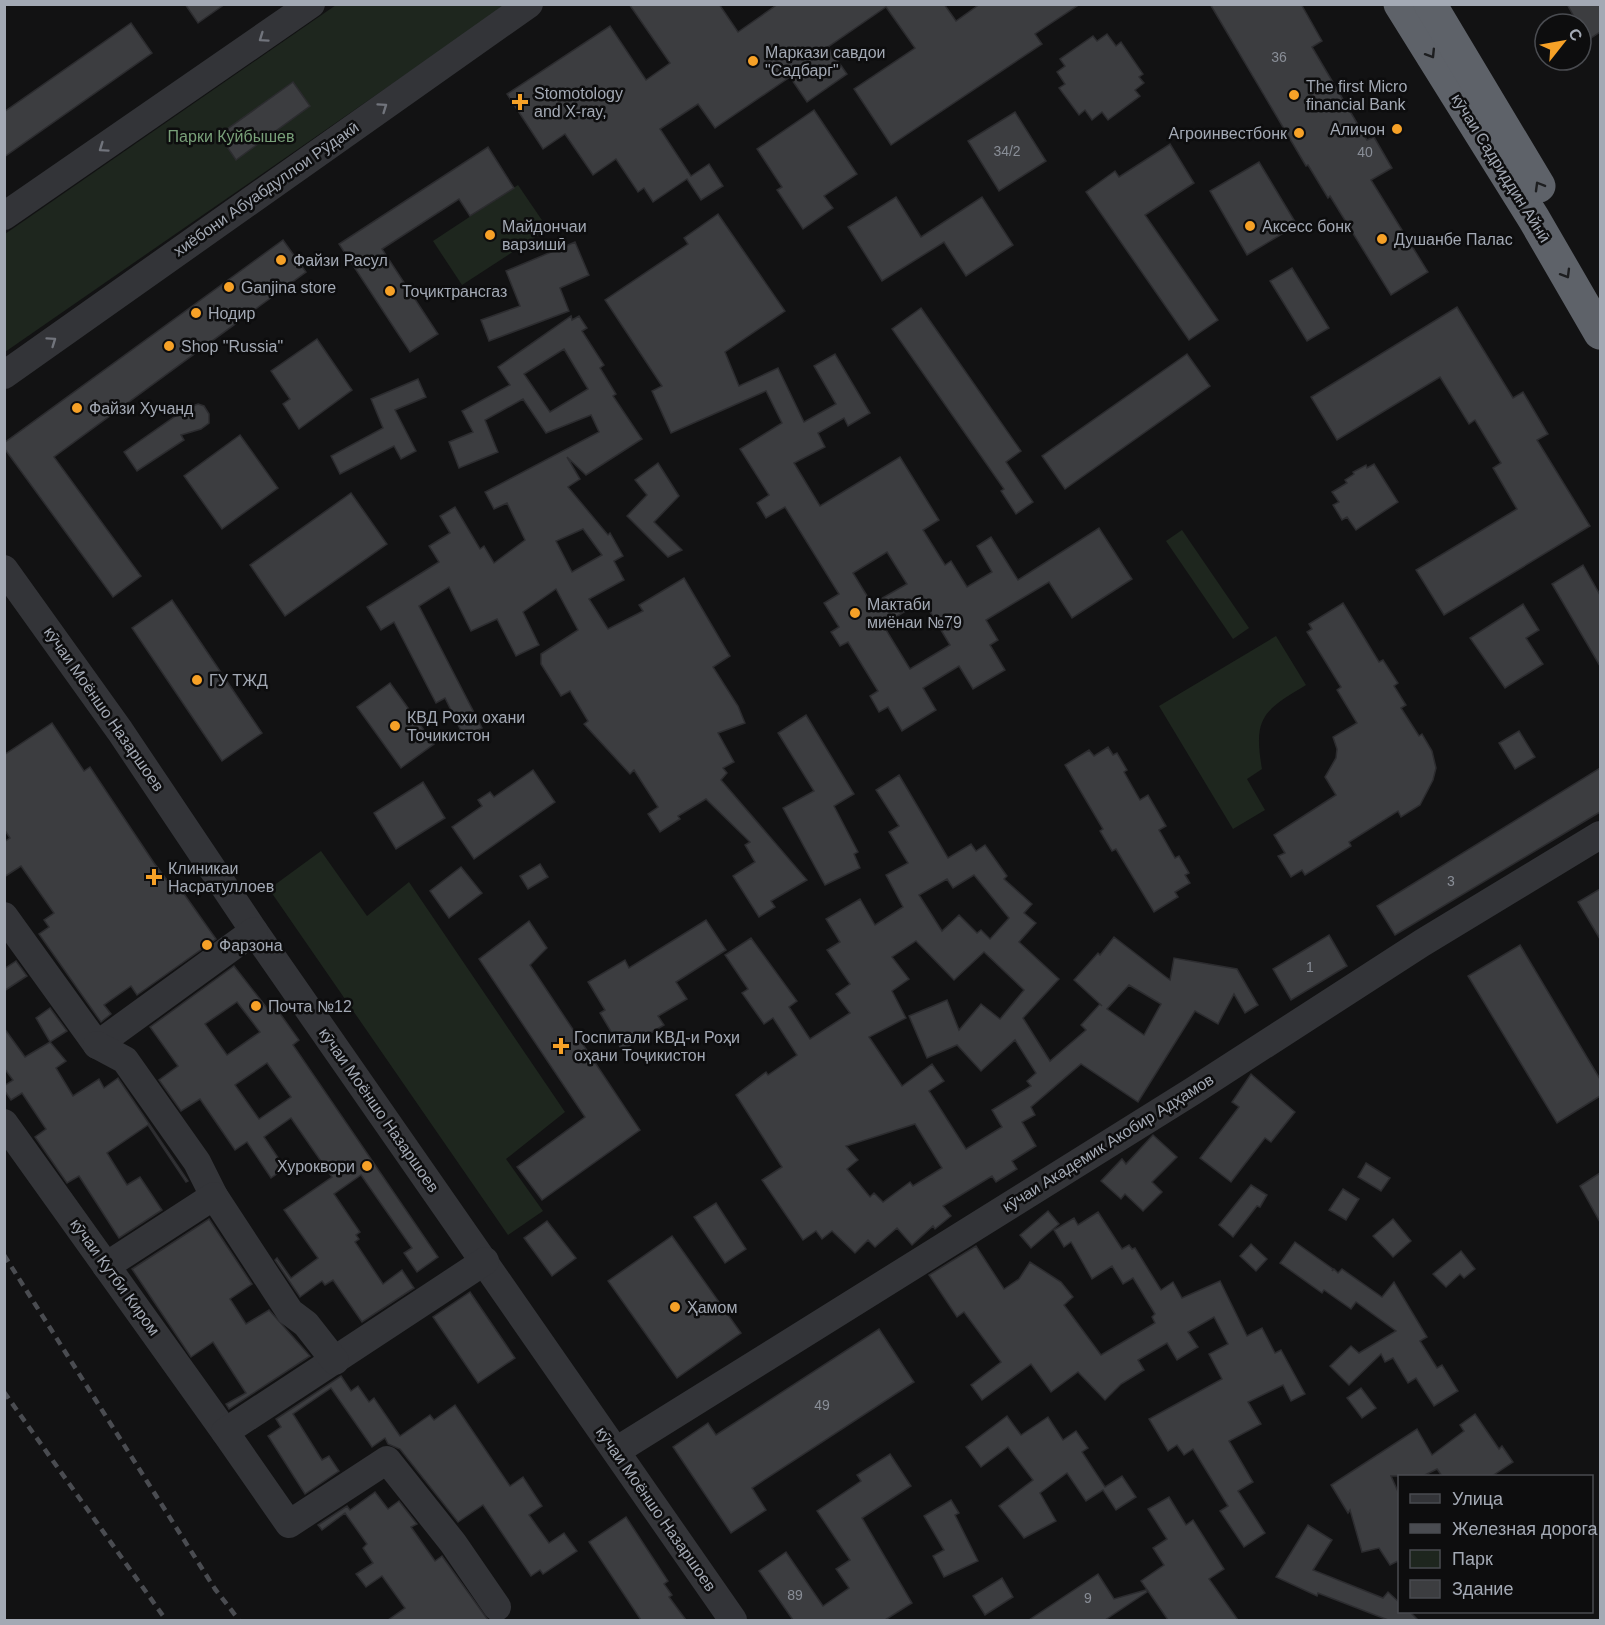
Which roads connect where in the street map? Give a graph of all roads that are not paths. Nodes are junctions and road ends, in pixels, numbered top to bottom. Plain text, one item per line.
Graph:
1 (311, 4) edge
2 (529, 4) edge
3 (1400, 4) edge
4 (1430, 4) edge
5 (4, 216) edge
6 (1600, 291) edge
7 (1600, 333) edge
8 (4, 375) edge
9 (4, 569) edge
10 (1600, 835) edge
11 (4, 916) edge
12 (254, 931) junction
13 (97, 1045) junction
14 (4, 1123) edge
15 (214, 1196) junction
16 (485, 1261) junction
17 (106, 1266) junction
18 (335, 1361) junction
19 (225, 1432) junction
20 (616, 1451) junction
21 (497, 1607) dead end
22 (733, 1620) edge

1 -> 5 street
8 -> 2 street, хиёбони Абуабдуллои Рӯдакӣ
3 -> 7 highway, кӯчаи Садриддин Айнӣ
6 -> 4 highway, кӯчаи Садриддин Айнӣ
9 - 12 street, кӯчаи Моёншо Назаршоев
10 - 20 street, кӯчаи Академик Акобир Адҳамов
11 - 13 street
12 - 13 street
12 - 16 street, кӯчаи Моёншо Назаршоев
13 - 15 street
14 - 17 street, кӯчаи Кутби Киром
15 - 17 street
15 - 18 street
16 - 18 street
16 - 20 street, кӯчаи Моёншо Назаршоев
17 - 19 street, кӯчаи Кутби Киром
18 - 19 street
19 - 21 street, кӯчаи Кутби Киром
20 - 22 street, кӯчаи Моёншо Назаршоев

